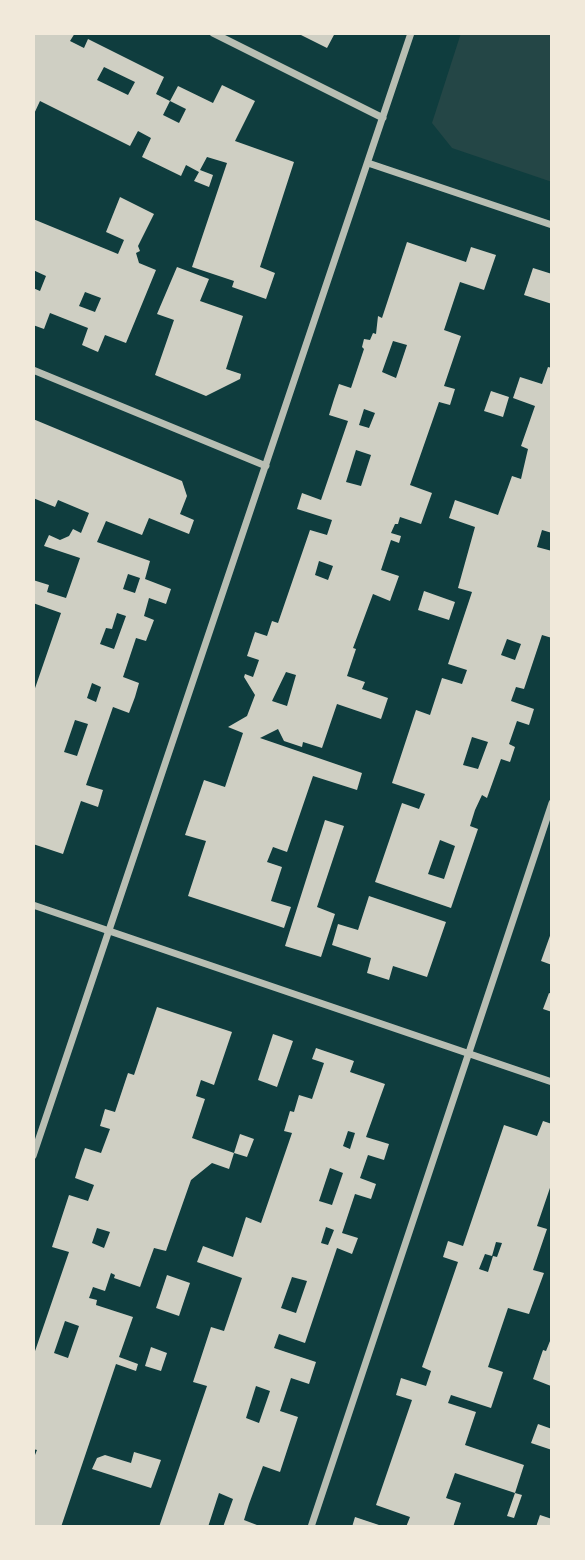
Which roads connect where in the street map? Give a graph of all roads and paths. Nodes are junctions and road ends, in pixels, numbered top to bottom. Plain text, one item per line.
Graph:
1 (213, 33) edge
2 (411, 33) edge
3 (383, 118) junction
4 (368, 163) junction
5 (552, 225) edge
6 (33, 370) edge
7 (266, 466) junction
8 (552, 803) edge
9 (33, 905) edge
10 (109, 931) junction
11 (469, 1054) junction
12 (552, 1082) edge
13 (33, 1156) edge
14 (311, 1527) edge

1 - 3 street
2 - 3 street
3 - 4 street
4 - 5 street
4 - 7 street
6 - 7 street
7 - 10 street
8 - 11 street
9 - 10 street
10 - 11 street
10 - 13 street
11 - 12 street
11 - 14 street

